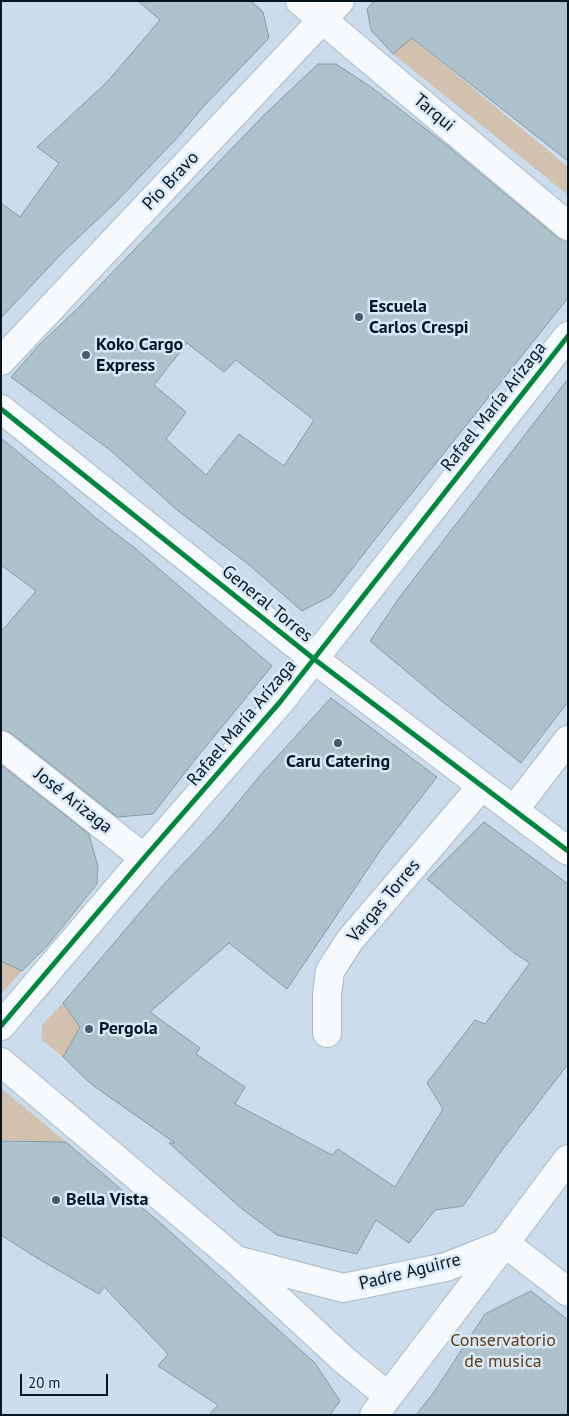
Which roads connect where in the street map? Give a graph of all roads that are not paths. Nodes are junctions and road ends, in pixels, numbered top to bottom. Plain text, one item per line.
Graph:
1 (300, 1) edge
2 (332, 10) edge
3 (568, 226) edge
4 (568, 336) edge
5 (1, 360) edge
6 (1, 410) edge
7 (314, 659) junction
8 (568, 740) edge
9 (1, 745) edge
10 (481, 787) junction
11 (514, 810) junction
12 (568, 851) edge
13 (144, 858) junction
14 (1, 1026) edge
15 (327, 1033) dead end
16 (1, 1062) edge
17 (568, 1158) edge
18 (506, 1243) junction
19 (236, 1260) junction
20 (568, 1292) edge
21 (381, 1406) edge

1 - 2 street, Tarqui
2 - 3 street, Tarqui
2 - 5 street, Pío Bravo
4 - 7 street, Rafael María Arízaga
6 - 7 street, General Torres
7 - 10 street, General Torres
7 - 13 street, Rafael María Arízaga
8 - 11 street
9 - 13 street, José Arizaga
10 - 11 street, General Torres
10 - 15 street, Vargas Torres
11 - 12 street, General Torres
13 - 14 street, Rafael María Arízaga
16 - 19 street, Padre Aguirre
17 - 18 street
18 - 19 street, Padre Aguirre
18 - 20 street
18 - 21 street
19 - 21 street, Padre Aguirre

